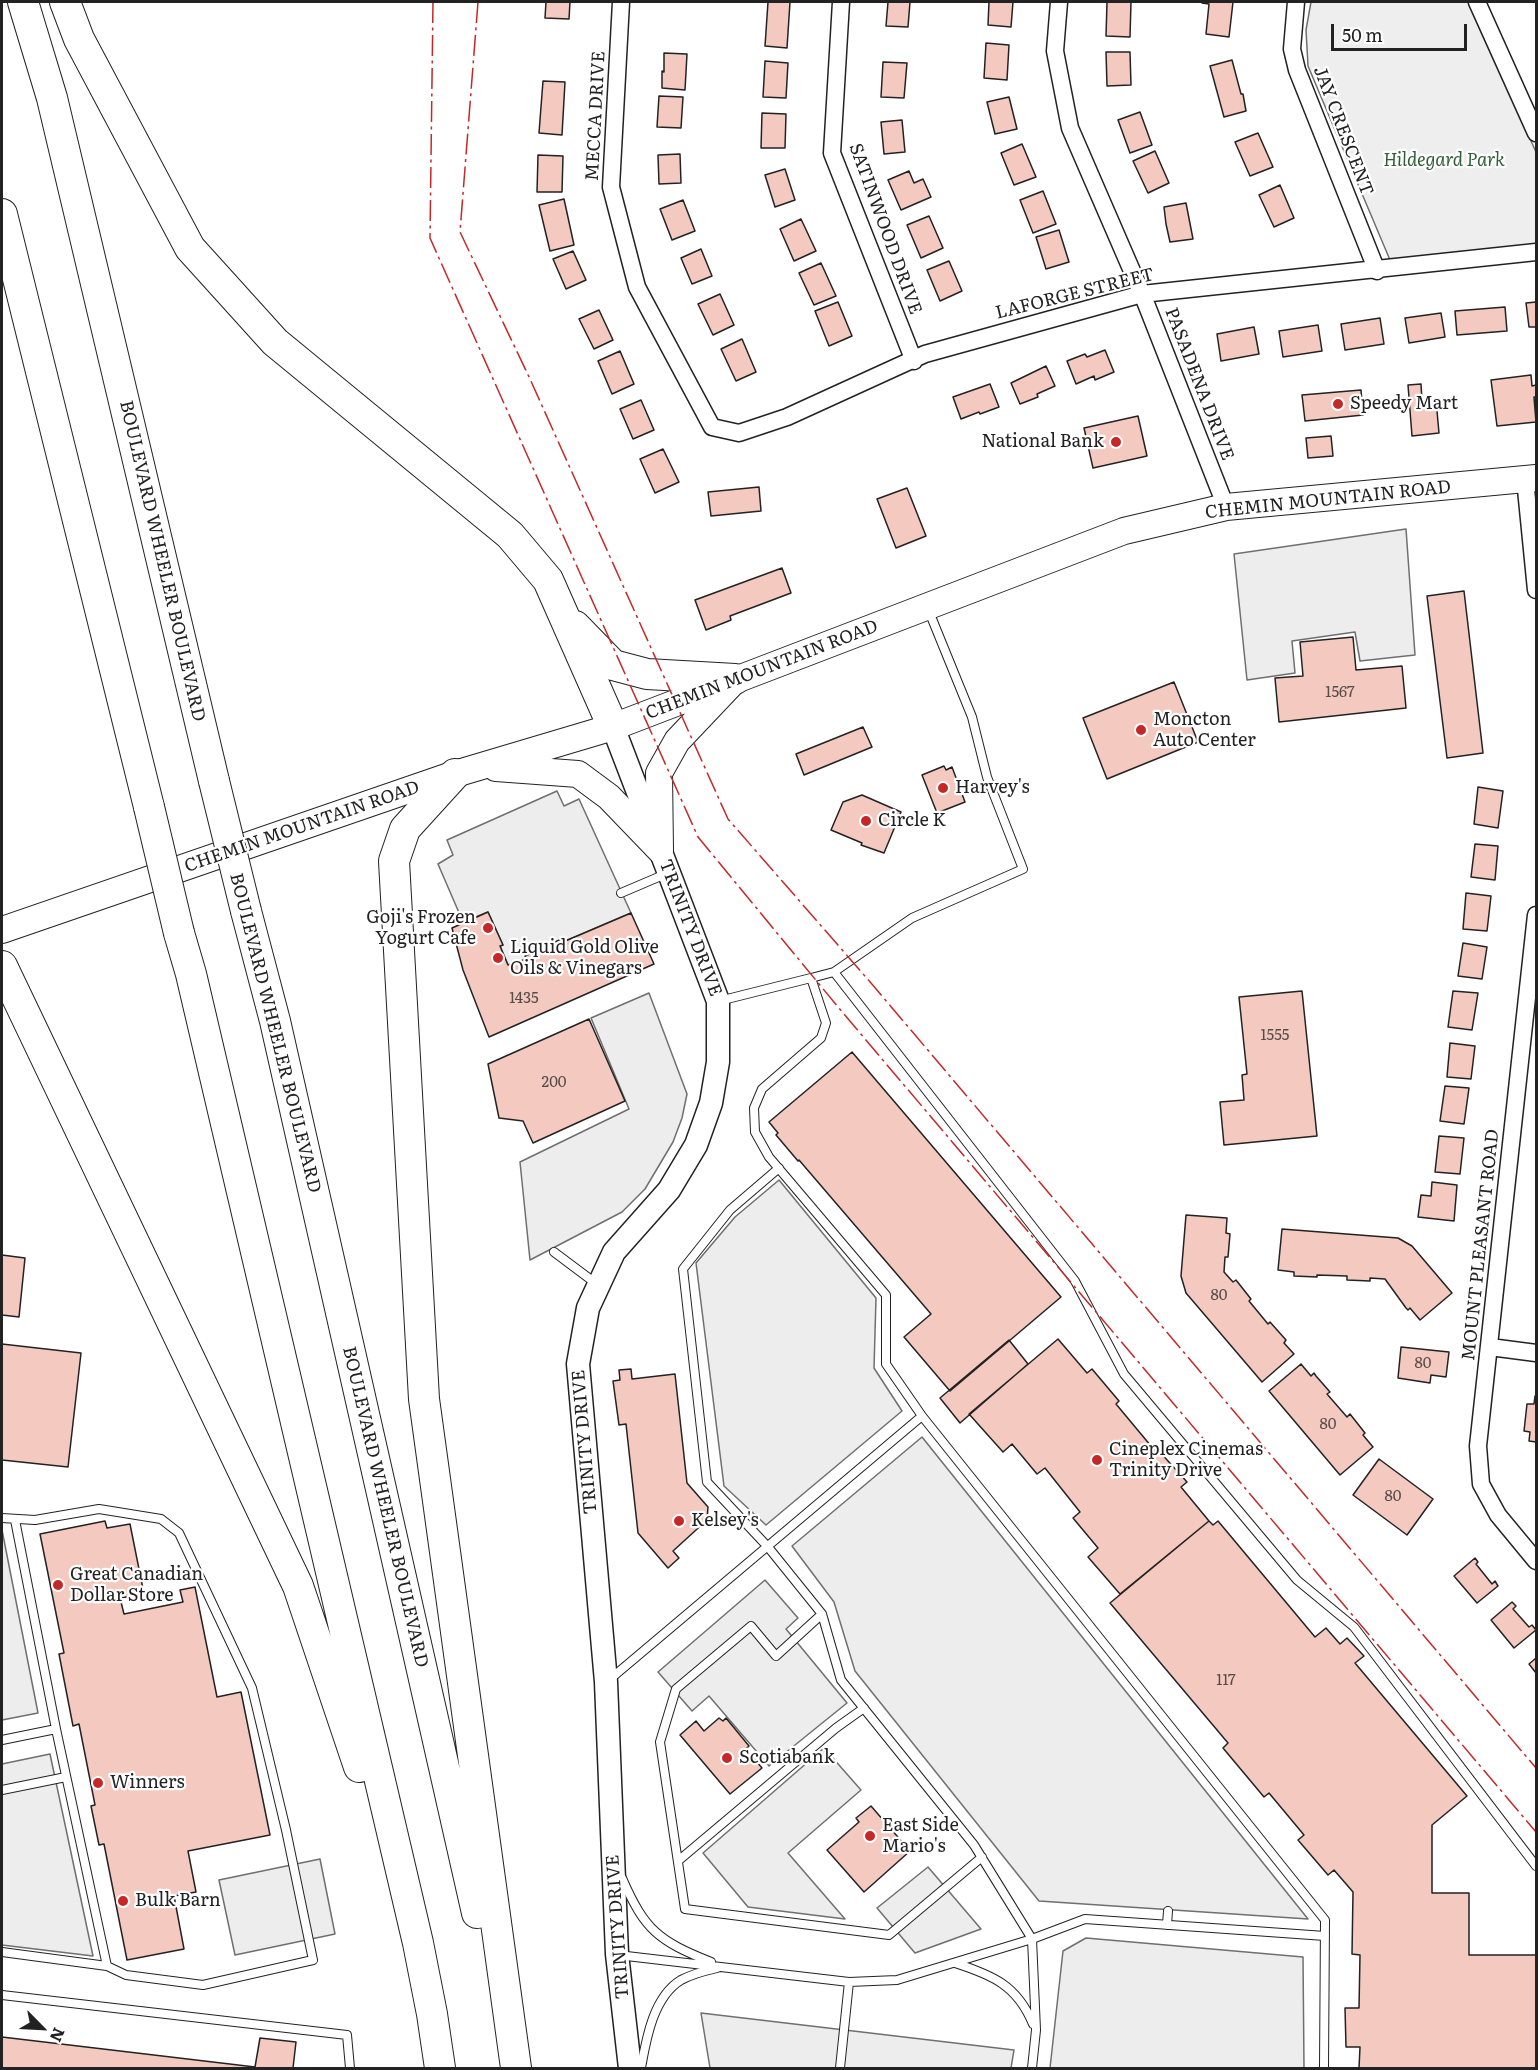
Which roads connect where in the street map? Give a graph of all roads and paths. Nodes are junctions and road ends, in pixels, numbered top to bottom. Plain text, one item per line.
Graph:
1 (23, 2) edge
2 (65, 2) edge
3 (621, 2) edge
4 (841, 2) edge
5 (1059, 2) edge
6 (1296, 2) edge
7 (1477, 2) edge
8 (1536, 133) edge
9 (2, 214) edge
10 (1536, 252) edge
11 (1377, 271) junction
12 (1142, 294) junction
13 (914, 361) junction
14 (712, 427) joint
15 (1531, 479) edge
16 (1227, 507) junction
17 (1536, 590) edge
18 (927, 606) junction
19 (561, 610) junction
20 (735, 680) junction
21 (613, 727) junction
22 (467, 771) junction
23 (665, 861) junction
24 (621, 893) dead end
25 (1536, 915) edge
26 (2, 930) edge
27 (2, 966) edge
28 (834, 972) junction
29 (811, 978) junction
30 (718, 1001) junction
31 (779, 1168) junction
32 (554, 1252) dead end
33 (598, 1285) junction
34 (1490, 1347) junction
35 (1536, 1353) edge
36 (922, 1416) junction
37 (2, 1518) edge
38 (15, 1520) junction
39 (768, 1547) junction
40 (1536, 1561) edge
41 (822, 1614) junction
42 (606, 1682) junction
43 (864, 1708) junction
44 (56, 1729) junction
45 (2, 1740) edge
46 (66, 1777) junction
47 (2, 1790) edge
48 (982, 1857) junction
49 (613, 1858) junction
50 (678, 1861) junction
51 (1536, 1866) edge
52 (1168, 1911) dead end
53 (1167, 1925) junction
54 (1325, 1936) junction
55 (1032, 1939) junction
56 (418, 1944) junction
57 (2, 1952) edge
58 (617, 1954) junction
59 (954, 1963) junction
60 (107, 1966) junction
61 (722, 1967) junction
62 (849, 1982) junction
63 (2, 1995) edge
64 (1036, 2030) junction
65 (350, 2068) edge
66 (440, 2068) edge
67 (514, 2068) edge
68 (630, 2068) edge
69 (641, 2068) edge
70 (840, 2068) edge
71 (1032, 2068) edge
72 (1324, 2068) edge

1 - 67 highway, BOULEVARD WHEELER BOULEVARD, bridge
2 - 19 highway
3 - 14 street, MECCA DRIVE
4 - 13 street, SATINWOOD DRIVE
5 - 12 street, PASADENA DRIVE
6 - 11 street, JAY CRESCENT
7 - 8 street
9 - 56 highway, bridge
10 - 11 street, LAFORGE STREET
11 - 12 street, LAFORGE STREET
12 - 13 street, LAFORGE STREET
12 - 16 street, PASADENA DRIVE
13 - 14 street, LAFORGE STREET
15 - 16 main road, CHEMIN MOUNTAIN ROAD
15 - 17 street
16 - 18 main road, CHEMIN MOUNTAIN ROAD
18 - 20 main road, CHEMIN MOUNTAIN ROAD
18 - 28 lane
19 - 20 highway
19 - 21 highway
20 - 21 main road, CHEMIN MOUNTAIN ROAD
20 - 23 main road
21 - 22 main road, CHEMIN MOUNTAIN ROAD
21 - 23 street, TRINITY DRIVE
22 - 23 main road
22 - 26 main road, CHEMIN MOUNTAIN ROAD
22 - 67 highway
23 - 24 lane
23 - 30 street, TRINITY DRIVE
25 - 34 street, MOUNT PLEASANT ROAD
27 - 56 highway
28 - 29 lane
28 - 51 lane
29 - 30 lane
29 - 31 lane
30 - 33 street, TRINITY DRIVE
31 - 36 lane
31 - 39 lane
32 - 33 lane
33 - 42 street, TRINITY DRIVE
34 - 35 street
34 - 40 street, MOUNT PLEASANT ROAD
36 - 39 lane
36 - 54 lane
37 - 38 lane
38 - 44 lane
38 - 60 lane
39 - 41 lane
39 - 42 lane
41 - 43 lane
41 - 50 lane
42 - 49 street, TRINITY DRIVE
43 - 48 lane
43 - 50 lane
44 - 45 lane
44 - 46 lane
46 - 47 lane
46 - 60 lane
48 - 50 lane
48 - 55 lane
49 - 58 street, TRINITY DRIVE
49 - 61 lane
52 - 53 lane
53 - 54 lane
53 - 55 lane
54 - 72 lane
55 - 59 lane
55 - 64 lane
56 - 66 highway
57 - 60 lane
58 - 61 lane
58 - 68 street, TRINITY DRIVE
59 - 62 lane
59 - 64 lane
61 - 62 lane
61 - 69 lane
62 - 70 lane
63 - 65 lane
64 - 71 lane

